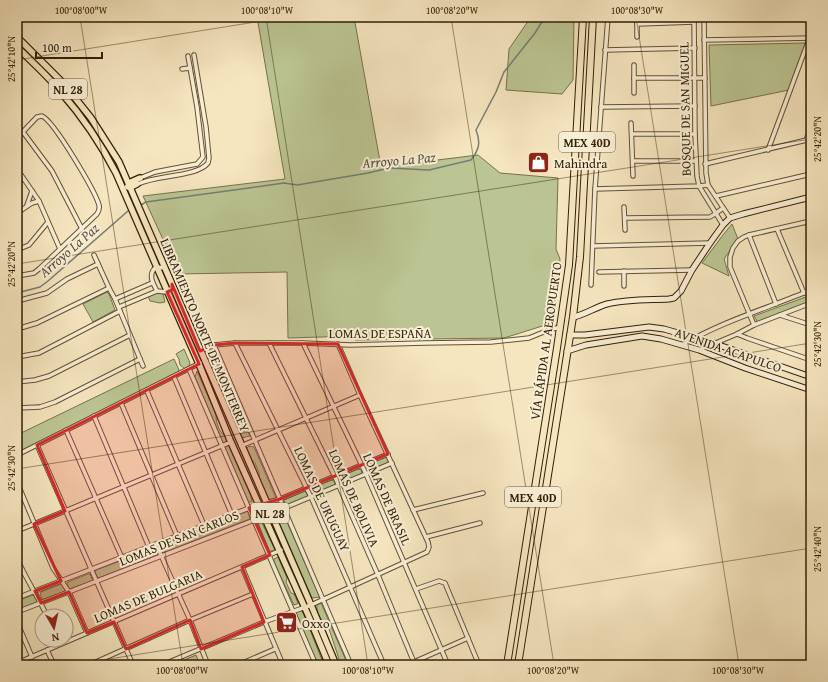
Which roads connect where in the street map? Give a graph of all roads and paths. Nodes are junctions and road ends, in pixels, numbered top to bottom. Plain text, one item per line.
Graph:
1 (583, 17) edge
2 (593, 17) edge
3 (608, 17) edge
4 (637, 17) edge
5 (694, 17) edge
6 (704, 17) edge
7 (694, 22) junction
8 (637, 24) junction
9 (637, 36) dead end
10 (811, 36) edge
11 (18, 37) edge
12 (704, 40) junction
13 (17, 47) edge
14 (695, 48) junction
15 (605, 50) junction
16 (194, 55) dead end
17 (188, 56) dead end
18 (634, 65) dead end
19 (190, 68) junction
20 (182, 69) dead end
21 (634, 78) junction
22 (695, 78) junction
23 (705, 78) junction
24 (634, 93) dead end
25 (601, 106) junction
26 (695, 106) junction
27 (631, 123) dead end
28 (811, 128) edge
29 (23, 132) junction
30 (632, 134) junction
31 (695, 134) junction
32 (17, 138) edge
33 (811, 139) edge
34 (806, 140) junction
35 (768, 150) junction
36 (633, 161) junction
37 (695, 161) junction
38 (112, 164) junction
39 (705, 164) junction
40 (18, 172) edge
41 (124, 173) junction
42 (811, 174) edge
43 (633, 176) dead end
44 (138, 182) junction
45 (708, 184) junction
46 (129, 186) junction
47 (699, 186) junction
48 (595, 188) junction
49 (32, 191) junction
50 (134, 196) junction
51 (716, 196) junction
52 (811, 197) edge
53 (39, 201) junction
54 (27, 205) junction
55 (131, 207) junction
56 (624, 207) dead end
57 (723, 208) junction
58 (17, 213) edge
59 (716, 214) junction
60 (625, 218) junction
61 (730, 218) junction
62 (48, 222) junction
63 (809, 222) edge
64 (723, 225) junction
65 (82, 229) junction
66 (777, 229) junction
67 (625, 230) dead end
68 (811, 231) edge
69 (749, 235) junction
70 (710, 243) junction
71 (593, 246) junction
72 (60, 249) junction
73 (17, 250) edge
74 (94, 255) dead end
75 (98, 264) junction
76 (157, 267) junction
77 (165, 268) junction
78 (692, 270) junction
79 (624, 271) junction
80 (599, 272) dead end
81 (17, 276) edge
82 (152, 283) junction
83 (172, 284) junction
84 (591, 285) dead end
85 (624, 286) dead end
86 (109, 288) junction
87 (143, 288) junction
88 (156, 290) junction
89 (811, 290) edge
90 (167, 292) junction
91 (804, 293) junction
92 (146, 294) junction
93 (116, 299) junction
94 (17, 301) edge
95 (811, 303) edge
96 (776, 304) junction
97 (119, 307) junction
98 (120, 311) junction
99 (749, 314) junction
100 (780, 315) junction
101 (573, 317) junction
102 (754, 324) junction
103 (811, 325) edge
104 (17, 329) edge
105 (560, 329) junction
106 (737, 334) junction
107 (130, 335) junction
108 (570, 335) junction
109 (585, 336) junction
110 (695, 338) junction
111 (235, 343) junction
112 (269, 343) junction
113 (302, 343) junction
114 (713, 343) junction
115 (338, 344) junction
116 (214, 345) junction
117 (586, 345) junction
118 (682, 345) junction
119 (699, 350) junction
120 (200, 351) junction
121 (567, 351) junction
122 (17, 356) edge
123 (140, 359) junction
124 (811, 360) edge
125 (205, 361) junction
126 (199, 364) junction
127 (143, 366) dead end
128 (189, 369) junction
129 (174, 377) junction
130 (811, 377) edge
131 (17, 382) edge
132 (147, 390) junction
133 (811, 390) edge
134 (360, 395) junction
135 (121, 403) junction
136 (334, 407) junction
137 (17, 408) edge
138 (94, 416) junction
139 (306, 419) junction
140 (66, 430) junction
141 (279, 430) junction
142 (255, 440) junction
143 (232, 442) junction
144 (37, 445) junction
145 (222, 446) junction
146 (241, 446) junction
147 (205, 453) junction
148 (388, 454) junction
149 (17, 455) edge
150 (178, 463) junction
151 (392, 463) junction
152 (362, 465) junction
153 (366, 474) junction
154 (151, 475) junction
155 (335, 477) junction
156 (17, 482) edge
157 (338, 486) junction
158 (124, 487) junction
159 (307, 488) junction
160 (483, 494) dead end
161 (312, 497) junction
162 (96, 498) junction
163 (280, 499) junction
164 (266, 503) junction
165 (259, 505) junction
166 (249, 508) junction
167 (284, 508) junction
168 (413, 510) junction
169 (65, 511) junction
170 (270, 514) junction
171 (232, 515) junction
172 (263, 516) junction
173 (254, 519) junction
174 (480, 523) dead end
175 (34, 524) junction
176 (204, 525) junction
177 (17, 531) edge
178 (177, 536) junction
179 (426, 537) junction
180 (156, 544) junction
181 (149, 547) junction
182 (286, 548) junction
183 (279, 551) junction
184 (270, 554) junction
185 (161, 556) junction
186 (17, 558) edge
187 (122, 558) junction
188 (405, 563) junction
189 (242, 567) junction
190 (90, 570) junction
191 (378, 575) junction
192 (62, 581) junction
193 (96, 581) junction
194 (351, 587) junction
195 (416, 589) junction
196 (35, 592) junction
197 (69, 592) junction
198 (178, 594) junction
199 (253, 594) junction
200 (17, 598) edge
201 (323, 598) junction
202 (41, 603) junction
203 (311, 605) junction
204 (304, 607) junction
205 (43, 608) edge
206 (293, 610) junction
207 (17, 612) edge
208 (190, 620) junction
209 (17, 622) edge
210 (114, 622) junction
211 (264, 622) junction
212 (87, 633) junction
213 (468, 638) junction
214 (74, 639) edge
215 (52, 648) edge
216 (201, 648) junction
217 (126, 649) junction
218 (275, 649) junction
219 (47, 650) junction
220 (441, 650) junction
221 (32, 657) junction
222 (17, 662) edge
223 (415, 663) edge
224 (54, 665) edge
225 (89, 665) edge
226 (133, 665) edge
227 (162, 665) edge
228 (208, 665) edge
229 (238, 665) edge
230 (283, 665) edge
231 (316, 665) edge
232 (329, 665) edge
233 (336, 665) edge
234 (351, 665) edge
235 (384, 665) edge
236 (407, 665) edge
237 (448, 665) edge
238 (479, 665) edge
239 (507, 665) edge
240 (518, 665) edge

1 - 105 highway, VÍA RÁPIDA AL AEROPUERTO / MEX 40D
2 - 101 highway, MEX 40D
3 - 15 street
4 - 8 street
5 - 7 street, BOSQUE DE SAN MIGUEL
6 - 12 street, BOSQUE DE SAN MIGUEL
7 - 8 street
7 - 14 street, BOSQUE DE SAN MIGUEL
8 - 9 street
10 - 12 street
10 - 35 street
11 - 41 main road, LIBRAMIENTO NORTE DE MONTERREY / NL 28
12 - 23 street, BOSQUE DE SAN MIGUEL
13 - 38 main road
14 - 15 street
14 - 22 street, BOSQUE DE SAN MIGUEL
15 - 25 street
16 - 44 street
17 - 19 street
18 - 21 street
19 - 20 street
19 - 44 street
21 - 22 street
21 - 24 street
22 - 23 street
22 - 26 street, BOSQUE DE SAN MIGUEL
23 - 39 street, BOSQUE DE SAN MIGUEL
25 - 26 street
25 - 48 street
26 - 31 street, BOSQUE DE SAN MIGUEL
27 - 30 street
28 - 34 street
29 - 32 street
29 - 65 street
29 - 65 street
30 - 31 street
30 - 36 street
31 - 37 street, BOSQUE DE SAN MIGUEL
33 - 34 street
34 - 35 street
35 - 39 street
36 - 37 street
36 - 43 street
37 - 47 street, BOSQUE DE SAN MIGUEL
38 - 46 main road
38 - 55 main road
39 - 45 street, BOSQUE DE SAN MIGUEL
40 - 49 street
41 - 44 main road
41 - 46 main road, LIBRAMIENTO NORTE DE MONTERREY / NL 28
42 - 51 street
44 - 46 main road
44 - 50 main road
45 - 47 street
45 - 51 street, BOSQUE DE SAN MIGUEL
46 - 50 main road, LIBRAMIENTO NORTE DE MONTERREY / NL 28
46 - 55 main road
47 - 48 street
47 - 59 street, BOSQUE DE SAN MIGUEL
48 - 71 street
49 - 53 street
49 - 54 street
50 - 77 main road, LIBRAMIENTO NORTE DE MONTERREY / NL 28
51 - 57 street, BOSQUE DE SAN MIGUEL
52 - 61 street
53 - 54 street
53 - 62 street
54 - 58 street
55 - 76 main road
56 - 60 street
57 - 59 street
57 - 61 street, BOSQUE DE SAN MIGUEL
59 - 60 street
59 - 64 street, BOSQUE DE SAN MIGUEL
60 - 67 street
61 - 64 street
62 - 72 street
62 - 73 street
63 - 66 street
63 - 68 street
64 - 70 street
65 - 72 street
66 - 69 street
66 - 91 street
69 - 96 street
69 - 99 street
70 - 71 street
70 - 78 street
71 - 84 street
72 - 81 street
74 - 75 street
75 - 86 street
75 - 94 street
76 - 77 street
76 - 82 street
76 - 90 main road
77 - 83 main road, LIBRAMIENTO NORTE DE MONTERREY / NL 28
78 - 79 street
78 - 101 street
79 - 80 street
79 - 85 street
82 - 87 street
82 - 88 street
83 - 90 street
83 - 120 main road, LIBRAMIENTO NORTE DE MONTERREY / NL 28
86 - 93 street
86 - 104 street
87 - 92 street
87 - 93 street
88 - 90 street
88 - 92 street
89 - 91 street
90 - 126 main road
91 - 96 street
92 - 97 street
93 - 97 street
95 - 100 street
96 - 99 street
97 - 98 street
98 - 107 street
98 - 122 street
99 - 102 street
99 - 110 street
100 - 102 street
100 - 103 street
101 - 108 highway, MEX 40D
102 - 106 street
105 - 115 street, LOMAS DE ESPAÑA
105 - 239 highway, VÍA RÁPIDA AL AEROPUERTO / MEX 40D
106 - 114 street
106 - 124 street
107 - 123 street
107 - 131 street
108 - 109 street, AVENIDA ACAPULCO
108 - 121 highway, MEX 40D
109 - 110 street, AVENIDA ACAPULCO
109 - 117 street
110 - 114 street, AVENIDA ACAPULCO
110 - 118 street
111 - 112 street, LOMAS DE ESPAÑA
111 - 116 street, LOMAS DE ESPAÑA
111 - 141 street, LOMAS DE URUGUAY
112 - 113 street, LOMAS DE ESPAÑA
112 - 139 street, LOMAS DE BOLIVIA
113 - 115 street, LOMAS DE ESPAÑA
113 - 136 street, LOMAS DE BRASIL
114 - 119 street
114 - 130 street, AVENIDA ACAPULCO
115 - 134 street
116 - 120 street, LOMAS DE ESPAÑA
116 - 142 street
117 - 118 street, AVENIDA ACAPULCO
117 - 121 street, AVENIDA ACAPULCO
118 - 119 street, AVENIDA ACAPULCO
119 - 133 street, AVENIDA ACAPULCO
120 - 125 main road, LIBRAMIENTO NORTE DE MONTERREY / NL 28
121 - 240 highway, MEX 40D
123 - 127 street
123 - 137 street
125 - 126 street
125 - 146 main road, LIBRAMIENTO NORTE DE MONTERREY / NL 28
126 - 128 street
126 - 143 main road
128 - 129 street
128 - 145 street
129 - 132 street
129 - 147 street
132 - 135 street
132 - 150 street
134 - 136 street
134 - 148 street
135 - 138 street
135 - 154 street
136 - 139 street
136 - 152 street, LOMAS DE BRASIL
138 - 140 street
138 - 158 street
139 - 141 street
139 - 155 street, LOMAS DE BOLIVIA
140 - 144 street
140 - 162 street
141 - 142 street
141 - 159 street, LOMAS DE URUGUAY
142 - 146 street
142 - 163 street
143 - 145 street
143 - 165 main road
144 - 149 street
144 - 169 street
145 - 147 street
145 - 166 street
146 - 164 main road, LIBRAMIENTO NORTE DE MONTERREY / NL 28
147 - 150 street
147 - 171 street
148 - 151 street
148 - 152 street, LOMAS DE SAN CARLOS
150 - 154 street
150 - 176 street
151 - 153 street, LOMAS DE SAN CARLOS
151 - 168 street
152 - 153 street, LOMAS DE BRASIL
152 - 155 street, LOMAS DE SAN CARLOS
153 - 157 street, LOMAS DE SAN CARLOS
153 - 188 street, LOMAS DE BRASIL
154 - 158 street
154 - 178 street
155 - 157 street, LOMAS DE BOLIVIA
155 - 159 street, LOMAS DE SAN CARLOS
156 - 175 street
157 - 161 street, LOMAS DE SAN CARLOS
157 - 191 street, LOMAS DE BOLIVIA
158 - 162 street
158 - 181 street
159 - 161 street, LOMAS DE URUGUAY
159 - 163 street, LOMAS DE SAN CARLOS
160 - 168 street
161 - 167 street, LOMAS DE SAN CARLOS
161 - 194 street, LOMAS DE URUGUAY
162 - 169 street
162 - 187 street
163 - 164 street, LOMAS DE SAN CARLOS
163 - 167 street
164 - 165 street, LOMAS DE SAN CARLOS
164 - 170 main road, LIBRAMIENTO NORTE DE MONTERREY / NL 28
165 - 166 street, LOMAS DE SAN CARLOS
165 - 172 main road
166 - 171 street, LOMAS DE SAN CARLOS
166 - 173 street
167 - 170 street, LOMAS DE SAN CARLOS
167 - 201 street
168 - 179 street
169 - 175 street
169 - 190 street
170 - 172 street, LOMAS DE SAN CARLOS
170 - 182 main road, LIBRAMIENTO NORTE DE MONTERREY / NL 28
171 - 176 street, LOMAS DE SAN CARLOS
172 - 173 street, LOMAS DE SAN CARLOS
172 - 183 main road
173 - 184 street
173 - 185 street, LOMAS DE SAN CARLOS
174 - 179 street
175 - 177 street
175 - 192 street
176 - 178 street, LOMAS DE SAN CARLOS
178 - 180 street, LOMAS DE SAN CARLOS
179 - 188 street
180 - 181 street, LOMAS DE SAN CARLOS
180 - 185 street
181 - 187 street, LOMAS DE SAN CARLOS
182 - 183 street, LOMAS DE BULGARIA
182 - 203 main road, LIBRAMIENTO NORTE DE MONTERREY / NL 28
183 - 184 street, LOMAS DE BULGARIA
183 - 204 main road
184 - 189 street, LOMAS DE BULGARIA
184 - 206 street
185 - 193 street, LOMAS DE SAN CARLOS
185 - 198 street
186 - 196 street
187 - 190 street, LOMAS DE SAN CARLOS
188 - 191 street
188 - 195 street, LOMAS DE BRASIL
189 - 198 street, LOMAS DE BULGARIA
189 - 199 street
190 - 192 street, LOMAS DE SAN CARLOS
190 - 193 street
191 - 194 street
191 - 223 street, LOMAS DE BOLIVIA
192 - 196 street, LOMAS DE SAN CARLOS
192 - 197 street
193 - 197 street, LOMAS DE SAN CARLOS
193 - 210 street
194 - 201 street
194 - 235 street, LOMAS DE URUGUAY
195 - 213 street
195 - 220 street, LOMAS DE BRASIL
196 - 200 street, LOMAS DE SAN CARLOS
196 - 202 street
197 - 202 street, LOMAS DE SAN CARLOS
197 - 212 street
198 - 208 street
198 - 210 street, LOMAS DE BULGARIA
199 - 208 street
199 - 211 street
201 - 203 street
201 - 234 street
202 - 205 street
202 - 207 street, LOMAS DE SAN CARLOS
203 - 204 street
203 - 233 main road, LIBRAMIENTO NORTE DE MONTERREY / NL 28
204 - 206 street
204 - 232 main road
206 - 211 street
206 - 231 street
208 - 216 street
208 - 217 street
209 - 221 street
210 - 212 street, LOMAS DE BULGARIA
210 - 217 street
211 - 216 street
211 - 218 street
212 - 214 street, LOMAS DE BULGARIA
213 - 220 street
213 - 238 street
215 - 219 street, LOMAS DE BULGARIA
216 - 227 street
216 - 228 street
217 - 225 street
217 - 226 street
218 - 229 street
218 - 230 street
219 - 221 street, LOMAS DE BULGARIA
219 - 224 street
220 - 223 street
220 - 237 street, LOMAS DE BRASIL
221 - 222 street, LOMAS DE BULGARIA
223 - 236 street

